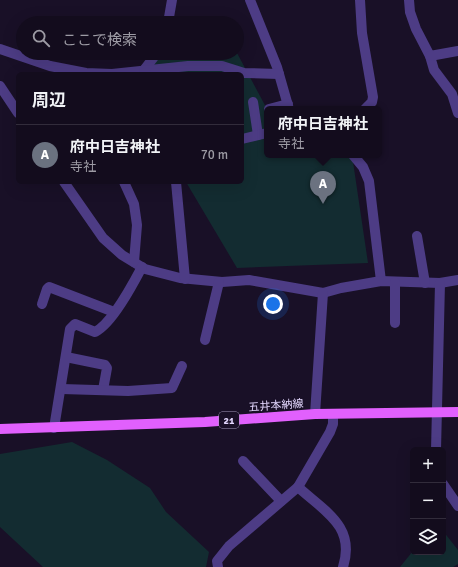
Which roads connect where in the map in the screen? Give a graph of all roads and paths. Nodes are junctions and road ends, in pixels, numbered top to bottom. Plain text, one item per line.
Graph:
1 (172, 0) edge
2 (250, 0) edge
3 (360, 0) edge
4 (409, 0) edge
5 (169, 16) edge
6 (0, 50) edge
7 (458, 51) edge
8 (16, 55) edge
9 (430, 56) junction
10 (31, 60) edge
11 (152, 60) edge
12 (144, 70) junction
13 (81, 72) edge
14 (128, 72) edge
15 (241, 72) edge
16 (244, 73) edge
17 (280, 74) junction
18 (0, 86) edge
19 (253, 102) dead end
20 (288, 106) edge
21 (368, 106) edge
22 (16, 110) edge
23 (264, 110) edge
24 (255, 113) junction
25 (458, 113) edge
26 (263, 134) edge
27 (244, 139) edge
28 (356, 158) edge
29 (65, 184) edge
30 (125, 184) edge
31 (176, 184) edge
32 (417, 236) dead end
33 (138, 264) junction
34 (185, 279) junction
35 (458, 280) edge
36 (219, 282) junction
37 (381, 282) junction
38 (395, 282) junction
39 (425, 282) junction
40 (440, 283) junction
41 (323, 293) junction
42 (42, 304) dead end
43 (114, 312) junction
44 (395, 323) dead end
45 (205, 340) dead end
46 (66, 357) junction
47 (182, 366) dead end
48 (62, 389) junction
49 (103, 390) junction
50 (436, 412) junction
51 (458, 412) edge
52 (316, 414) junction
53 (333, 414) junction
54 (54, 428) junction
55 (0, 429) edge
56 (436, 447) edge
57 (243, 461) dead end
58 (298, 487) junction
59 (454, 492) edge
60 (281, 501) junction
61 (458, 506) edge
62 (218, 567) edge
63 (343, 567) edge

1 - 5 street
2 - 17 street
3 - 21 street
4 - 9 street
6 - 8 street
7 - 9 street
9 - 25 street
10 - 13 street
11 - 12 street
12 - 14 street
12 - 15 street
16 - 17 street
17 - 20 street
18 - 22 street
19 - 24 street
23 - 24 street
24 - 26 street
26 - 27 street
28 - 37 street
29 - 33 street
30 - 33 street
31 - 34 street
32 - 39 street
33 - 34 street
33 - 43 street
34 - 36 street
35 - 40 street
36 - 41 street
36 - 45 street
37 - 38 street
37 - 41 street
38 - 39 street
38 - 44 street
39 - 40 street
40 - 50 street
41 - 52 street
42 - 43 street
43 - 46 street
46 - 48 street
46 - 49 street
47 - 49 street
48 - 49 street
48 - 54 street
50 - 51 main road, 五井本納線 / 21
50 - 53 main road, 五井本納線 / 21
50 - 56 street
52 - 53 main road, 五井本納線 / 21
52 - 54 main road, 五井本納線 / 21
53 - 58 street
54 - 55 main road, 五井本納線 / 21
57 - 60 street
58 - 60 street
58 - 63 street
59 - 61 street
60 - 62 street

